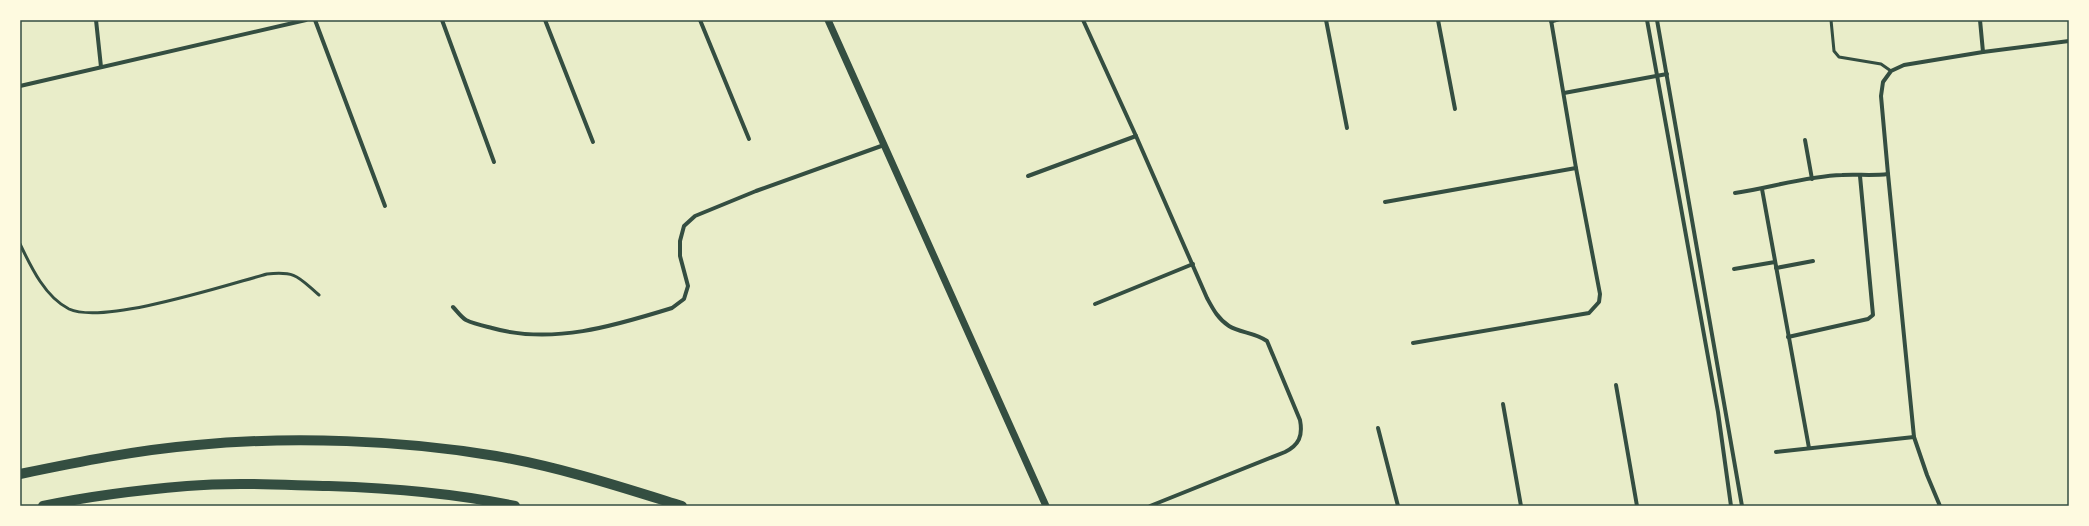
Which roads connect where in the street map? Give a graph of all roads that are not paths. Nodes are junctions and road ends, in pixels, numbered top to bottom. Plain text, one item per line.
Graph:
1 (96, 20) edge
2 (306, 20) edge
3 (315, 20) edge
4 (442, 20) edge
5 (546, 20) edge
6 (700, 20) edge
7 (828, 20) edge
8 (1083, 20) edge
9 (1326, 20) edge
10 (1438, 20) edge
11 (1558, 20) edge
12 (1647, 20) edge
13 (1657, 20) edge
14 (1831, 20) edge
15 (1980, 20) edge
16 (1551, 21) edge
17 (2069, 41) edge
18 (1983, 52) junction
19 (101, 67) junction
20 (1891, 71) junction
21 (1667, 74) junction
22 (1657, 77) junction
23 (20, 86) edge
24 (1564, 93) junction
25 (1455, 109) dead end
26 (1347, 128) dead end
27 (1136, 136) junction
28 (749, 139) dead end
29 (1805, 140) dead end
30 (593, 142) dead end
31 (884, 145) junction
32 (494, 162) dead end
33 (1576, 168) junction
34 (1888, 174) junction
35 (1028, 176) dead end
36 (1860, 176) junction
37 (1812, 179) junction
38 (1762, 189) junction
39 (1735, 193) dead end
40 (1385, 202) dead end
41 (385, 206) dead end
42 (20, 244) edge
43 (1813, 261) dead end
44 (1775, 262) junction
45 (1193, 264) junction
46 (1776, 268) junction
47 (1734, 270) dead end
48 (320, 295) dead end
49 (1094, 304) dead end
50 (453, 307) dead end
51 (1788, 337) junction
52 (1413, 343) dead end
53 (1616, 385) dead end
54 (1503, 404) dead end
55 (1378, 428) dead end
56 (1914, 437) junction
57 (1809, 448) junction
58 (1776, 452) dead end
59 (20, 474) edge
60 (43, 506) edge
61 (515, 506) edge
62 (682, 506) edge
63 (1046, 506) edge
64 (1150, 506) edge
65 (1398, 506) edge
66 (1522, 506) edge
67 (1637, 506) edge
68 (1731, 506) edge
69 (1742, 506) edge
70 (1940, 506) edge

1 - 19 street
2 - 19 street
3 - 41 street
4 - 32 street
5 - 30 street
6 - 28 street
7 - 31 street
8 - 27 street
9 - 26 street
10 - 25 street
11 - 16 lane
12 - 22 street
13 - 21 street
14 - 20 lane
15 - 18 street
16 - 24 street
17 - 18 street
18 - 20 street
19 - 23 street
20 - 34 street
21 - 22 street
21 - 69 street
22 - 24 street
22 - 68 street
24 - 33 street
27 - 35 street
27 - 45 street
29 - 37 street
31 - 50 street
31 - 63 street
33 - 40 street
33 - 52 street
34 - 36 street
34 - 56 street
36 - 37 street
36 - 51 street
37 - 38 street
38 - 39 street
38 - 44 street
42 - 48 lane
43 - 46 street
44 - 46 street
44 - 47 street
45 - 49 street
45 - 64 street
46 - 51 street
51 - 57 street
53 - 67 street
54 - 66 street
55 - 65 street
56 - 57 street
56 - 70 street
57 - 58 street
59 - 62 main road
60 - 61 main road

